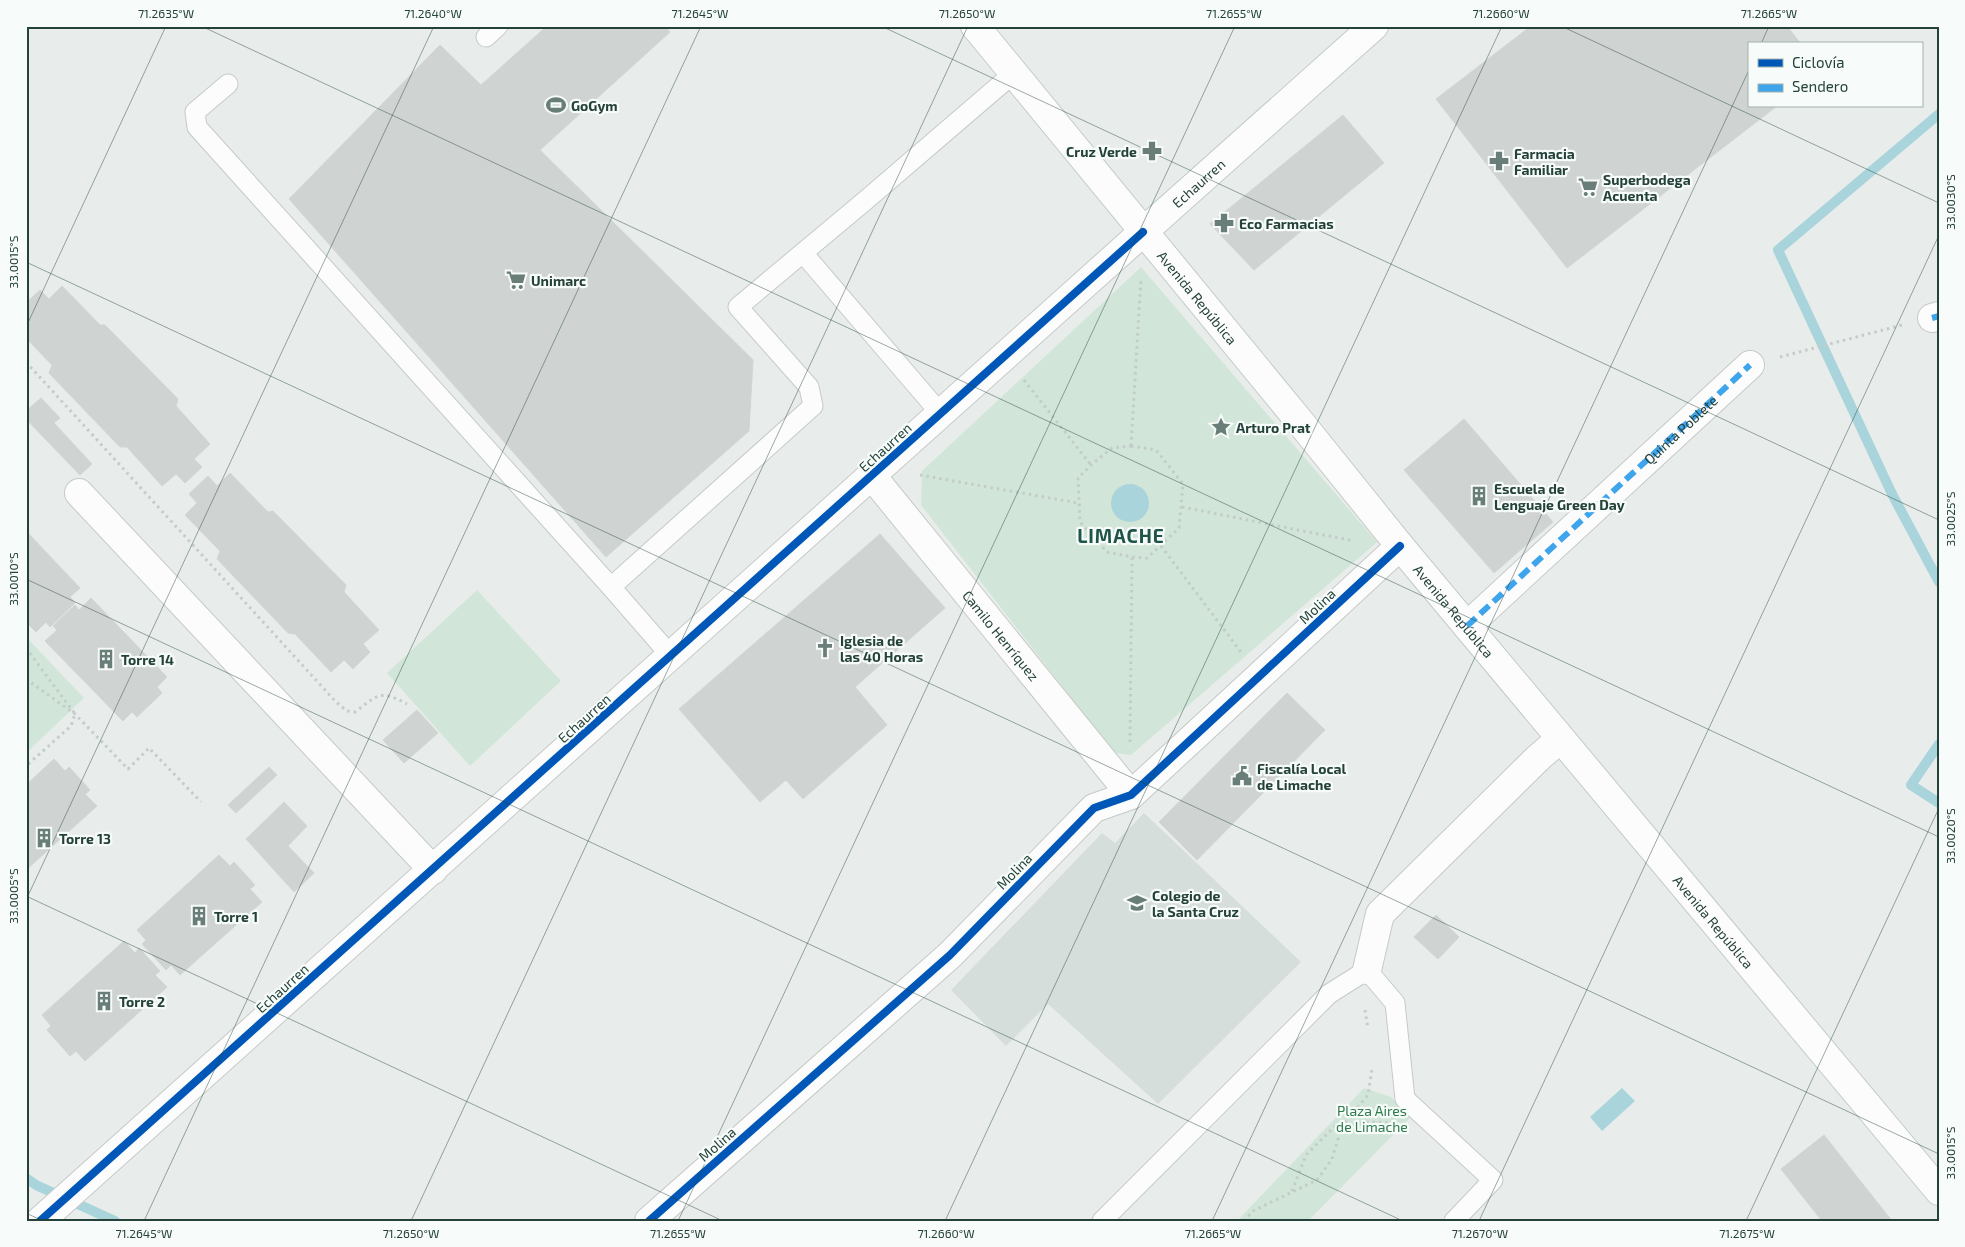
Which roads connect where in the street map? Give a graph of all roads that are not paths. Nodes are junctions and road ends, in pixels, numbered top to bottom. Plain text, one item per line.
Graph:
1 (975, 26) edge
2 (1374, 26) edge
3 (1014, 72) junction
4 (228, 84) dead end
5 (1143, 232) junction
6 (803, 253) junction
7 (1750, 364) road end
8 (941, 414) junction
9 (872, 476) junction
10 (79, 493) dead end
11 (1400, 546) junction
12 (611, 587) junction
13 (1467, 626) junction
14 (671, 656) junction
15 (1560, 740) junction
16 (1131, 795) junction
17 (433, 870) junction
18 (1366, 970) junction
19 (1939, 1191) edge
20 (46, 1215) edge
21 (649, 1221) edge
22 (1102, 1221) edge
23 (1454, 1221) edge

1 - 3 street, Avenida República
2 - 5 street, Echaurren
3 - 5 street, Avenida República
3 - 6 lane
4 - 12 lane
5 - 8 street, Echaurren
5 - 11 street, Avenida República
6 - 8 lane
6 - 12 lane
7 - 13 street, Quinta Poblete
8 - 9 street, Echaurren
9 - 14 street, Echaurren
9 - 16 street, Camilo Henríquez
10 - 17 street
11 - 13 street, Avenida República
11 - 16 street, Molina
12 - 14 lane
13 - 15 street, Avenida República
14 - 17 street, Echaurren
15 - 18 street
15 - 19 street, Avenida República
16 - 21 street, Molina
17 - 20 street, Echaurren
18 - 22 lane
18 - 23 lane

